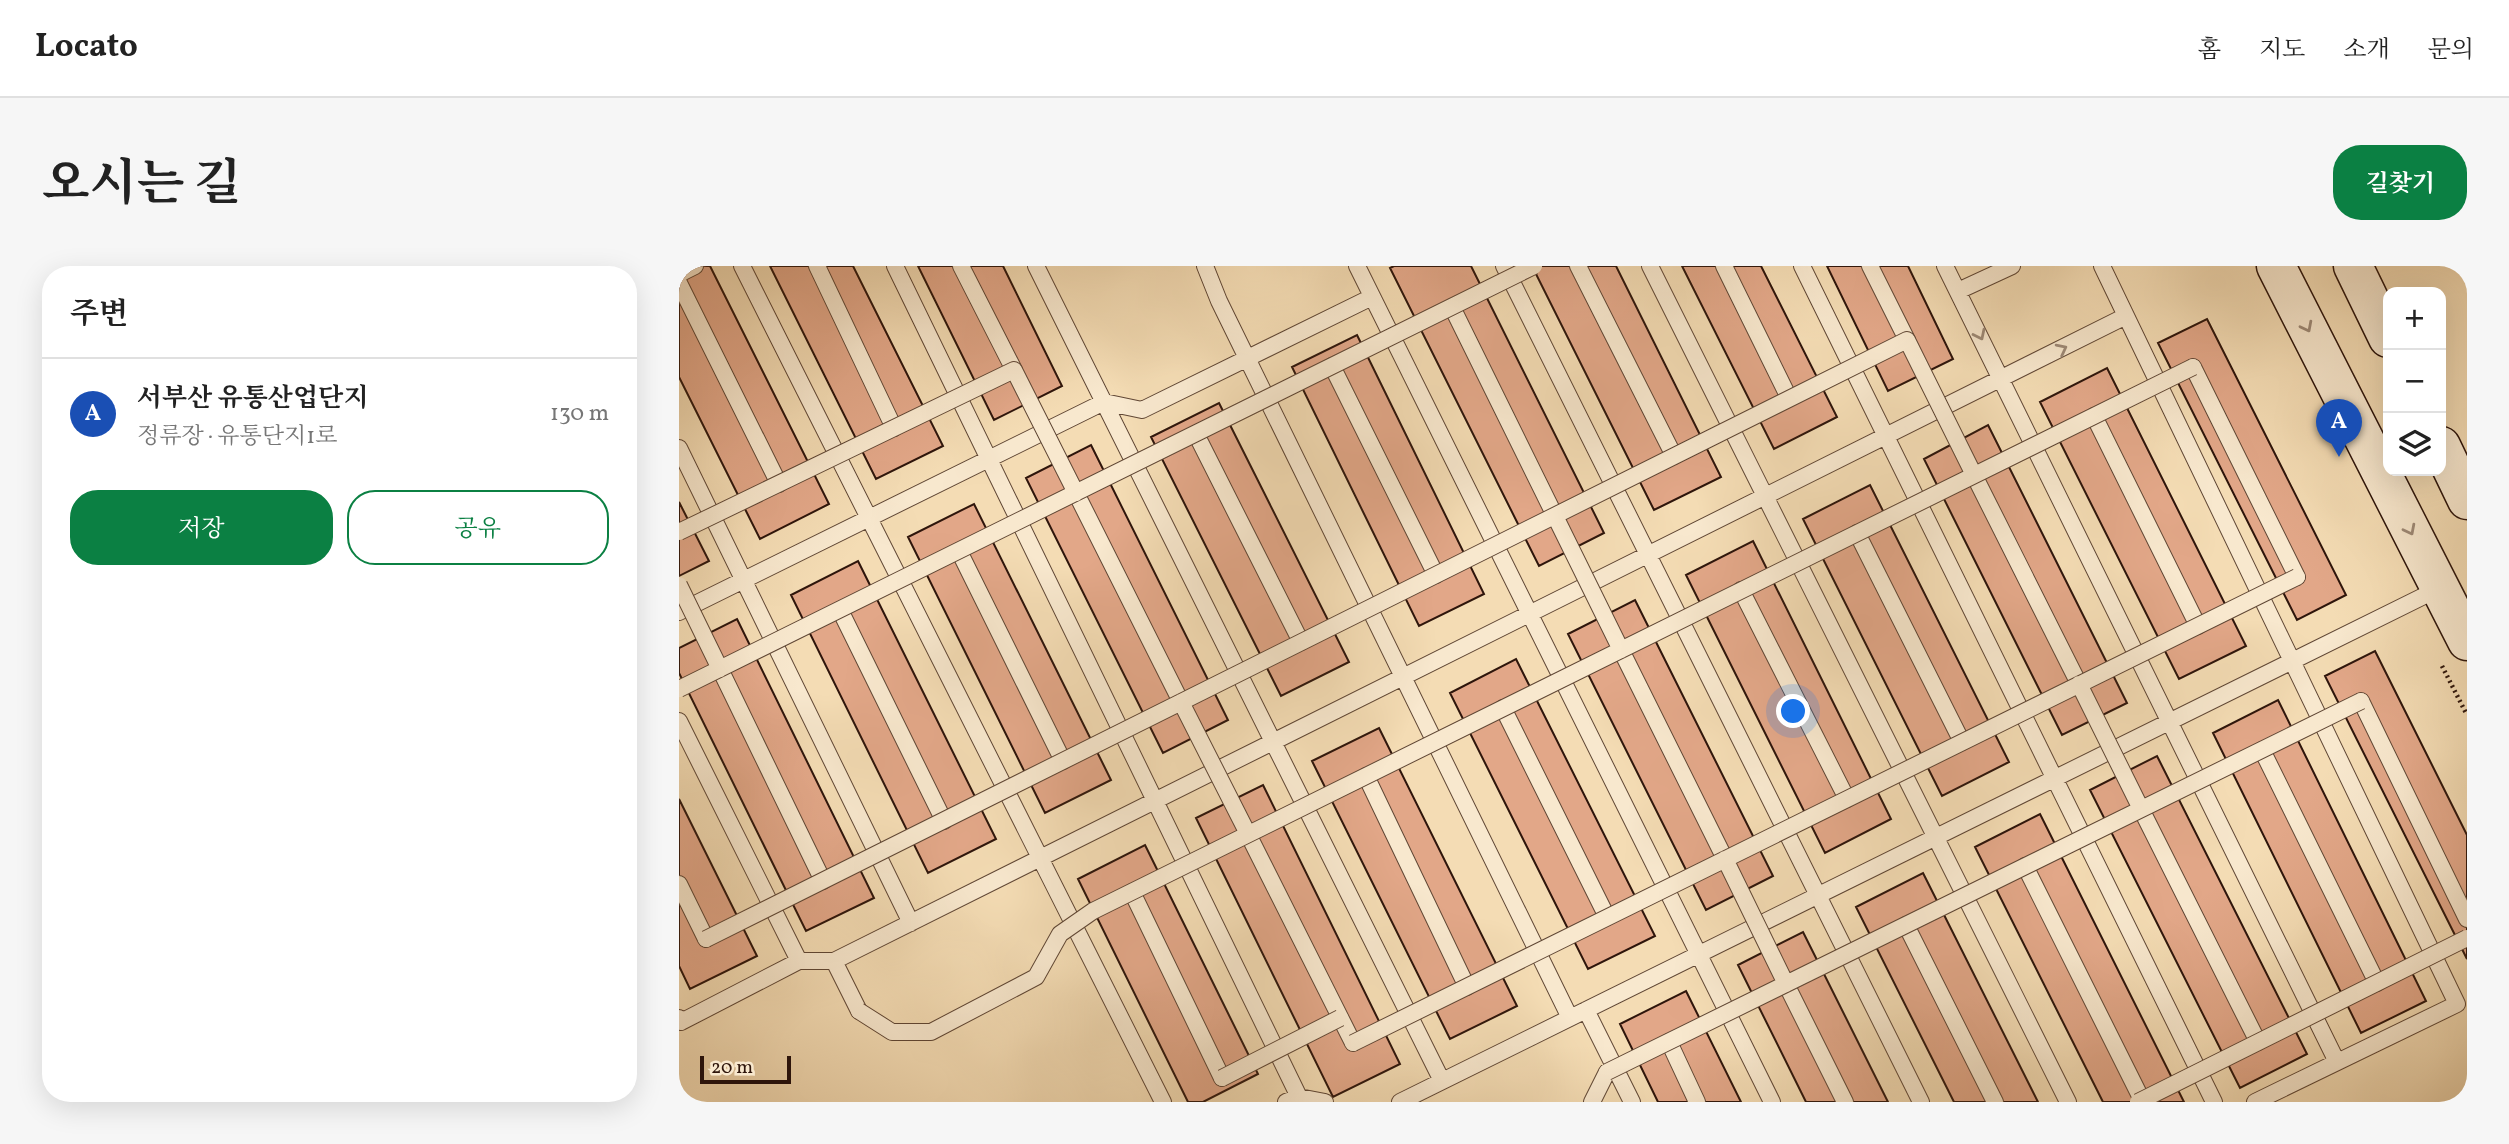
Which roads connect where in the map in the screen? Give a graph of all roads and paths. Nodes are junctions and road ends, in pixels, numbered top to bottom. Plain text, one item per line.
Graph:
1 (695, 266) edge
2 (742, 266) edge
3 (817, 266) edge
4 (895, 266) edge
5 (961, 266) edge
6 (1036, 266) edge
7 (1205, 266) edge
8 (1357, 266) edge
9 (1504, 266) edge
10 (1534, 266) edge
11 (1578, 266) edge
12 (1650, 266) edge
13 (1724, 266) edge
14 (1802, 266) edge
15 (1870, 266) edge
16 (1945, 266) edge
17 (2011, 266) edge
18 (2102, 266) edge
19 (2276, 266) edge
20 (2353, 266) edge
21 (679, 274) edge
22 (679, 283) edge
23 (1958, 291) junction
24 (1372, 297) junction
25 (1452, 307) junction
26 (2126, 317) junction
27 (2383, 328) edge
28 (1907, 340) junction
29 (1247, 358) junction
30 (1332, 366) junction
31 (1014, 369) junction
32 (2001, 379) junction
33 (1790, 398) junction
34 (1104, 402) junction
35 (2094, 416) junction
36 (894, 428) junction
37 (1196, 434) junction
38 (1886, 437) junction
39 (679, 448) edge
40 (1674, 456) junction
41 (2446, 456) edge
42 (989, 459) junction
43 (1974, 475) junction
44 (779, 484) junction
45 (1076, 493) junction
46 (1766, 497) junction
47 (2467, 500) edge
48 (1555, 516) junction
49 (869, 518) junction
50 (679, 532) edge
51 (1857, 533) junction
52 (959, 551) junction
53 (1648, 555) junction
54 (1436, 575) junction
55 (743, 580) junction
56 (679, 585) edge
57 (2440, 588) junction
58 (1741, 590) junction
59 (840, 610) junction
60 (679, 612) edge
61 (1530, 614) junction
62 (2198, 626) junction
63 (2467, 641) edge
64 (1301, 642) junction
65 (1621, 650) junction
66 (2292, 661) junction
67 (720, 669) junction
68 (1403, 677) junction
69 (2079, 684) junction
70 (679, 689) edge
71 (1181, 702) junction
72 (1503, 708) junction
73 (679, 721) edge
74 (2170, 722) junction
75 (1273, 742) junction
76 (1962, 742) junction
77 (2262, 750) junction
78 (1063, 761) junction
79 (1366, 776) junction
80 (2055, 779) junction
81 (1847, 799) junction
82 (1155, 801) junction
83 (2141, 809) junction
84 (944, 821) junction
85 (1248, 834) junction
86 (1935, 837) junction
87 (1040, 859) junction
88 (1725, 859) junction
89 (2025, 866) junction
90 (824, 881) junction
91 (679, 884) edge
92 (1132, 892) junction
93 (1818, 896) junction
94 (1607, 917) junction
95 (2467, 919) edge
96 (911, 923) junction
97 (1906, 925) junction
98 (2467, 938) edge
99 (1699, 954) junction
100 (799, 961) junction
101 (834, 961) junction
102 (2377, 983) junction
103 (1786, 984) junction
104 (1467, 987) junction
105 (1585, 1010) junction
106 (679, 1018) edge
107 (1340, 1018) junction
108 (1570, 1018) junction
109 (1669, 1042) junction
110 (2258, 1042) junction
111 (2337, 1062) junction
112 (1442, 1081) junction
113 (1292, 1100) edge
114 (2140, 1101) edge
115 (1163, 1102) edge
116 (1325, 1102) edge
117 (1400, 1102) edge
118 (1592, 1102) edge
119 (1632, 1102) edge
120 (1697, 1102) edge
121 (1772, 1102) edge
122 (1845, 1102) edge
123 (1921, 1102) edge
124 (1995, 1102) edge
125 (2068, 1102) edge
126 (2214, 1102) edge
127 (2255, 1102) edge

1 - 21 lane
2 - 49 lane
3 - 36 lane
4 - 42 lane
5 - 31 lane
6 - 34 lane
7 - 29 lane
8 - 24 lane
9 - 53 lane
10 - 25 lane, bridge
11 - 40 lane
12 - 46 lane
13 - 33 lane
14 - 38 lane
15 - 28 lane
16 - 23 lane
17 - 23 lane
18 - 26 lane
19 -> 57 main road
20 - 27 main road
22 - 44 lane
23 -> 32 lane
24 - 29 lane
24 - 61 lane
25 - 30 lane, bridge
25 - 48 lane
32 -> 26 lane
26 - 66 lane
28 - 33 lane, bridge
28 - 43 lane, bridge
29 - 34 lane
29 - 68 lane
30 - 37 lane, bridge
30 - 54 lane
31 - 36 lane, bridge
31 - 45 lane, bridge
32 - 38 lane
32 - 74 lane
33 - 40 lane, bridge
34 - 42 lane
34 - 75 lane
35 - 43 lane, bridge
35 - 62 lane
35 - 62 lane, bridge
36 - 44 lane, bridge
37 - 45 lane, bridge
37 - 64 lane
38 - 46 lane
38 - 80 lane
39 - 55 lane
40 - 48 lane, bridge
41 - 47 main road
42 - 49 lane
42 - 82 lane
43 - 51 lane, bridge
43 - 69 lane
44 - 50 lane, bridge
45 - 52 lane, bridge
45 - 71 lane
46 - 53 lane
46 - 86 lane
48 - 54 lane, bridge
48 - 65 lane, bridge
49 - 55 lane
49 - 87 lane
51 - 58 lane, bridge
51 - 76 lane
52 - 59 lane, bridge
52 - 78 lane
53 - 61 lane
53 - 93 lane
54 - 64 lane, bridge
55 - 60 lane
55 - 96 lane
56 - 67 lane, bridge
57 - 63 main road
57 - 66 lane
58 - 65 lane, bridge
58 - 81 lane
59 - 67 lane, bridge
59 - 84 lane
61 - 68 lane
61 - 99 lane
62 - 69 lane, bridge
64 - 71 lane, bridge
65 - 72 lane, bridge
65 - 88 lane
66 - 74 lane
66 - 111 lane
67 - 70 lane, bridge
67 - 90 lane
68 - 75 lane
68 - 108 lane
69 - 76 lane, bridge
69 - 83 lane, bridge
71 - 78 lane, bridge
71 - 85 lane, bridge
72 - 79 lane, bridge
72 - 94 lane
73 - 100 lane
74 - 80 lane
74 - 111 lane
75 - 82 lane
75 - 112 lane
76 - 81 lane, bridge
77 - 83 lane, bridge
77 - 95 lane, bridge
77 - 102 lane
78 - 84 lane, bridge
79 - 85 lane, bridge
79 - 104 lane
80 - 86 lane
80 - 126 lane
81 - 88 lane, bridge
82 - 87 lane
82 - 113 lane
83 - 89 lane, bridge
83 - 110 lane
84 - 90 lane, bridge
85 - 92 lane, bridge
85 - 107 lane
86 - 93 lane
86 - 125 lane
87 - 96 lane
87 - 115 lane
88 - 94 lane, bridge
88 - 103 lane, bridge
89 - 97 lane, bridge
89 - 114 lane
90 - 91 lane, bridge
92 - 101 lane, bridge
92 - 107 lane, bridge
93 - 99 lane
93 - 123 lane
94 - 104 lane, bridge
96 - 101 lane
97 - 103 lane, bridge
97 - 124 lane
98 - 102 lane, bridge
99 - 105 lane
99 - 121 lane
100 - 101 lane
100 - 106 lane
102 - 110 lane, bridge
103 - 109 lane, bridge
103 - 122 lane
104 - 107 lane, bridge
105 - 108 lane
105 - 119 lane
108 - 112 lane
109 - 118 lane, bridge
109 - 120 lane
110 - 114 lane, bridge
111 - 127 lane
112 - 117 lane
113 - 116 lane

